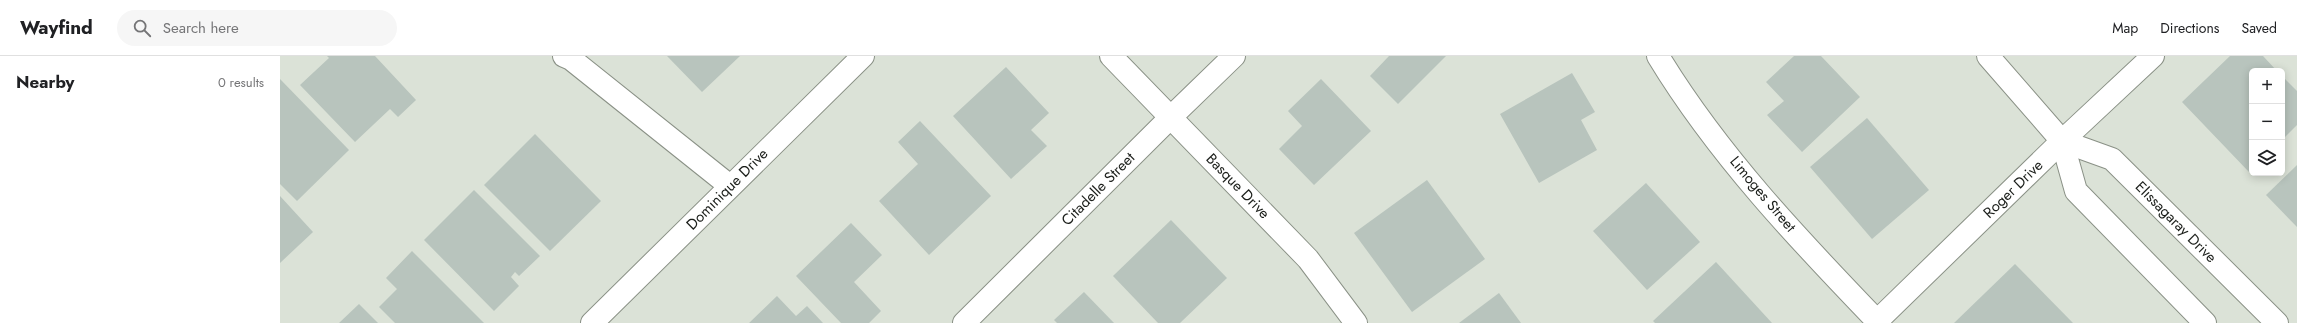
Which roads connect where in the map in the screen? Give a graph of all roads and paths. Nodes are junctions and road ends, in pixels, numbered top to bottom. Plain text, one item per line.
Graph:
1 (564, 56) edge
2 (863, 56) edge
3 (1111, 56) edge
4 (1234, 56) edge
5 (1658, 56) edge
6 (1988, 56) edge
7 (2153, 56) edge
8 (1171, 117) junction
9 (2062, 141) junction
10 (730, 186) junction
11 (1877, 322) edge
12 (592, 323) edge
13 (964, 323) edge
14 (1356, 323) edge
15 (2205, 323) edge
16 (2276, 323) edge

1 - 10 street
2 - 10 street, Dominique Drive
3 - 8 street, Basque Drive
4 - 8 street, Citadelle Street
5 - 11 street, Limoges Street
6 - 9 street, Elissagaray Drive
7 - 9 street, Roger Drive
8 - 13 street, Citadelle Street
8 - 14 street, Basque Drive
9 - 11 street, Roger Drive
9 - 15 street, Elissagaray Drive
9 - 16 street, Elissagaray Drive
10 - 12 street, Dominique Drive

